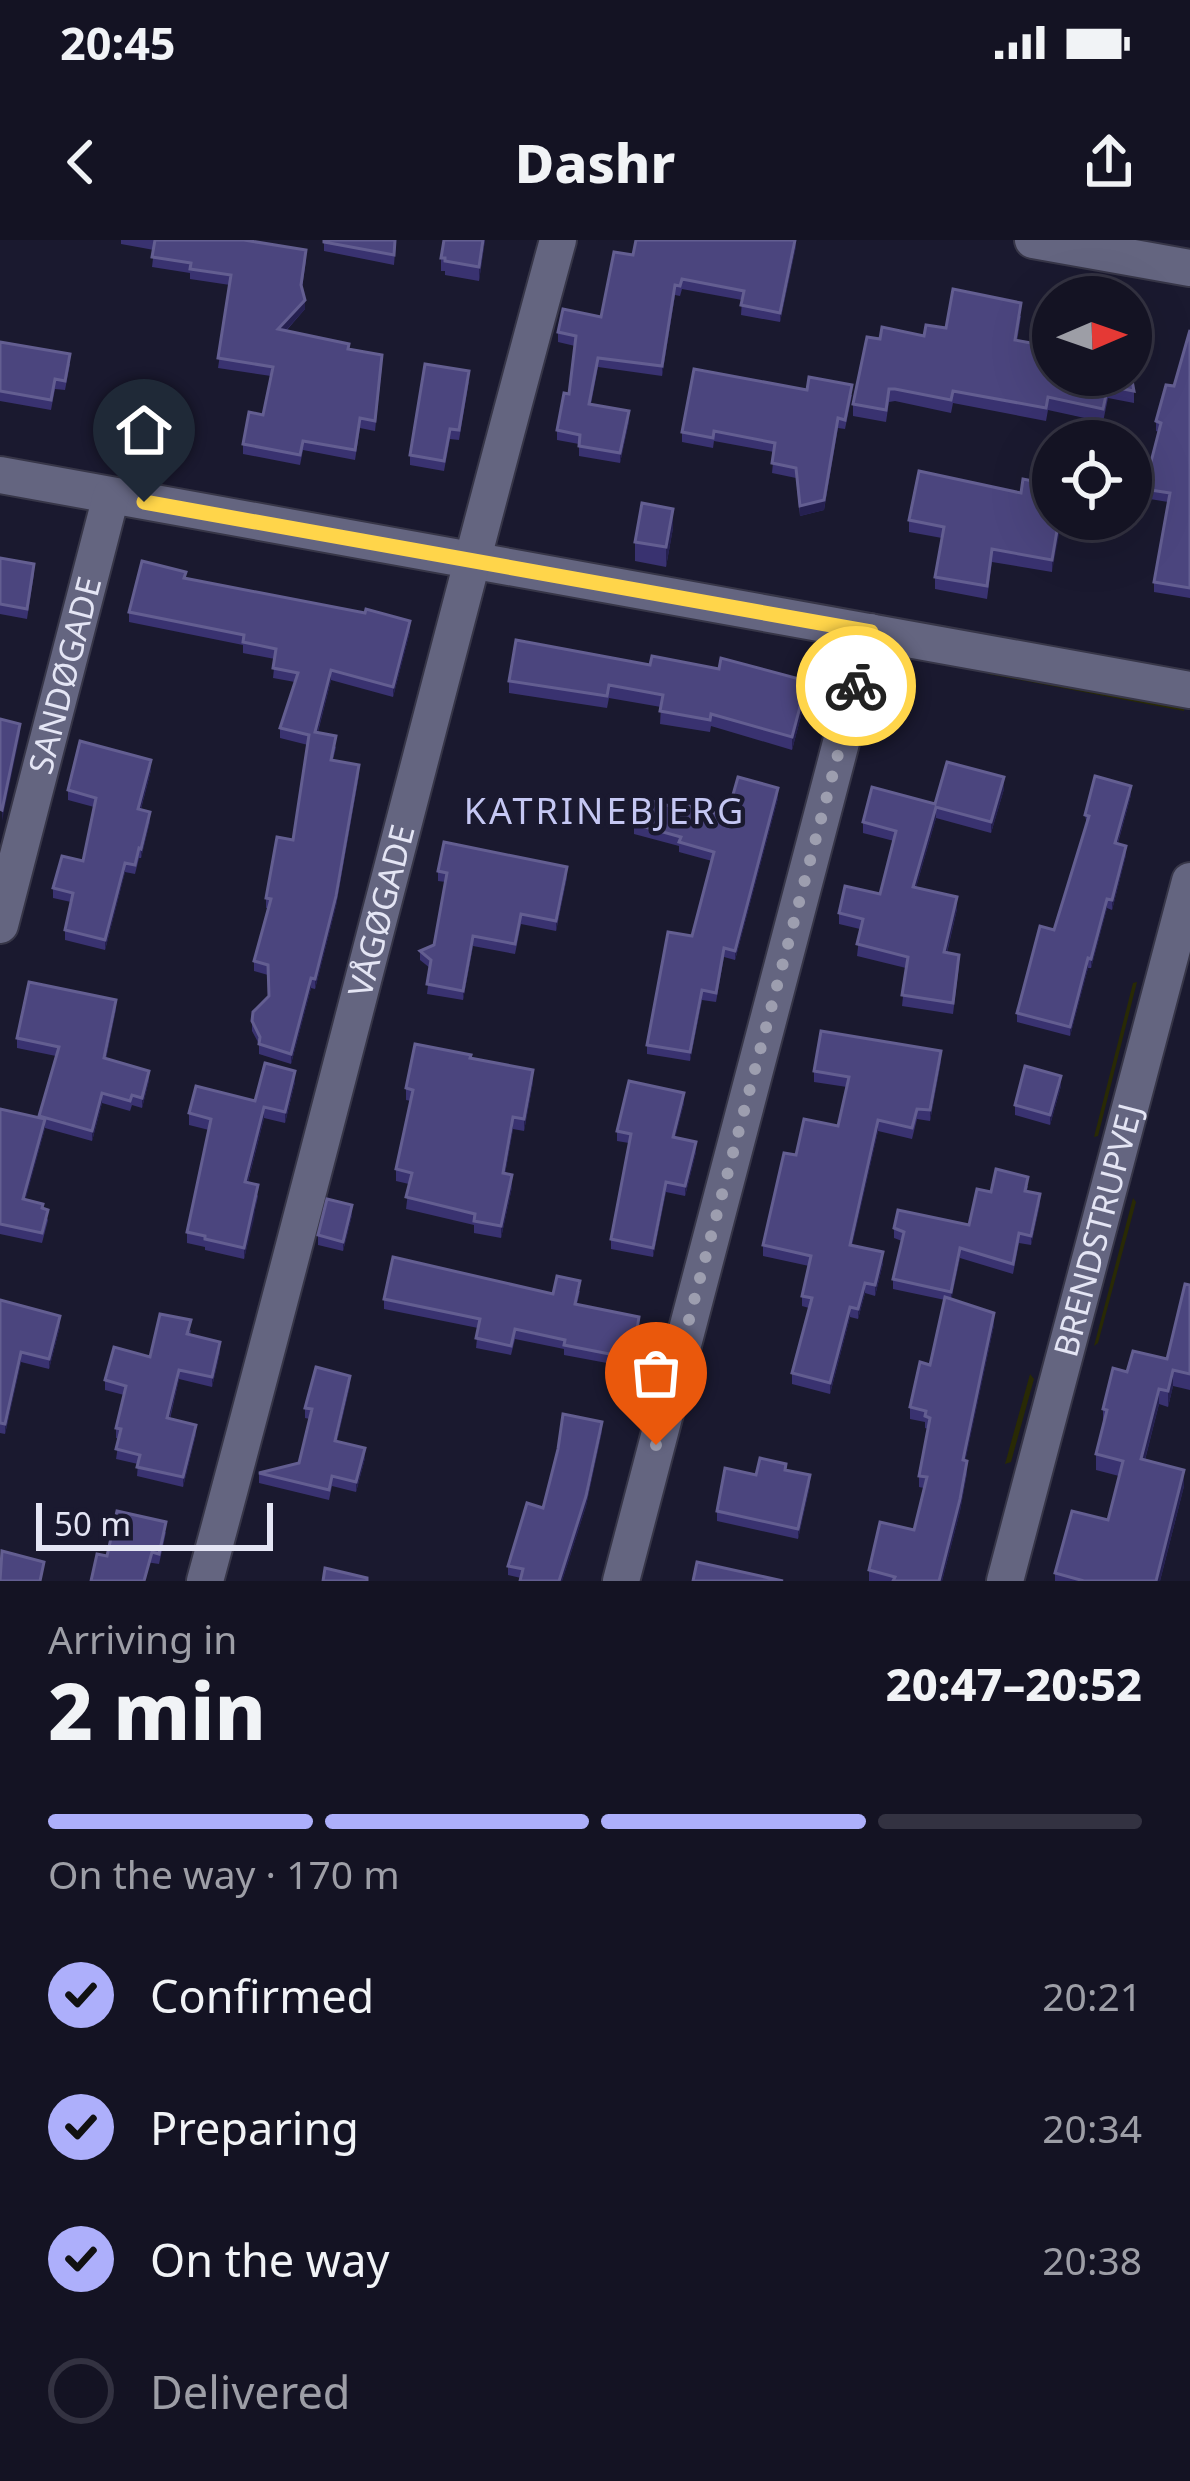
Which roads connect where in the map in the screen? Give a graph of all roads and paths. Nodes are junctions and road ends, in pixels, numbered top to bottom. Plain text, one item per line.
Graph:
1 (559, 240) edge
2 (1033, 240) edge
3 (1190, 268) edge
4 (0, 475) edge
5 (111, 496) junction
6 (470, 560) junction
7 (871, 632) junction
8 (1190, 690) edge
9 (1190, 880) edge
10 (0, 925) edge
11 (206, 1581) edge
12 (621, 1581) edge
13 (1005, 1581) edge

1 - 6 street, VÅGØGADE
2 - 3 street
4 - 5 street
5 - 6 street
5 - 10 street, SANDØGADE
6 - 7 street
6 - 11 street, VÅGØGADE
7 - 8 street
7 - 12 street
9 - 13 street, BRENDSTRUPVEJ

